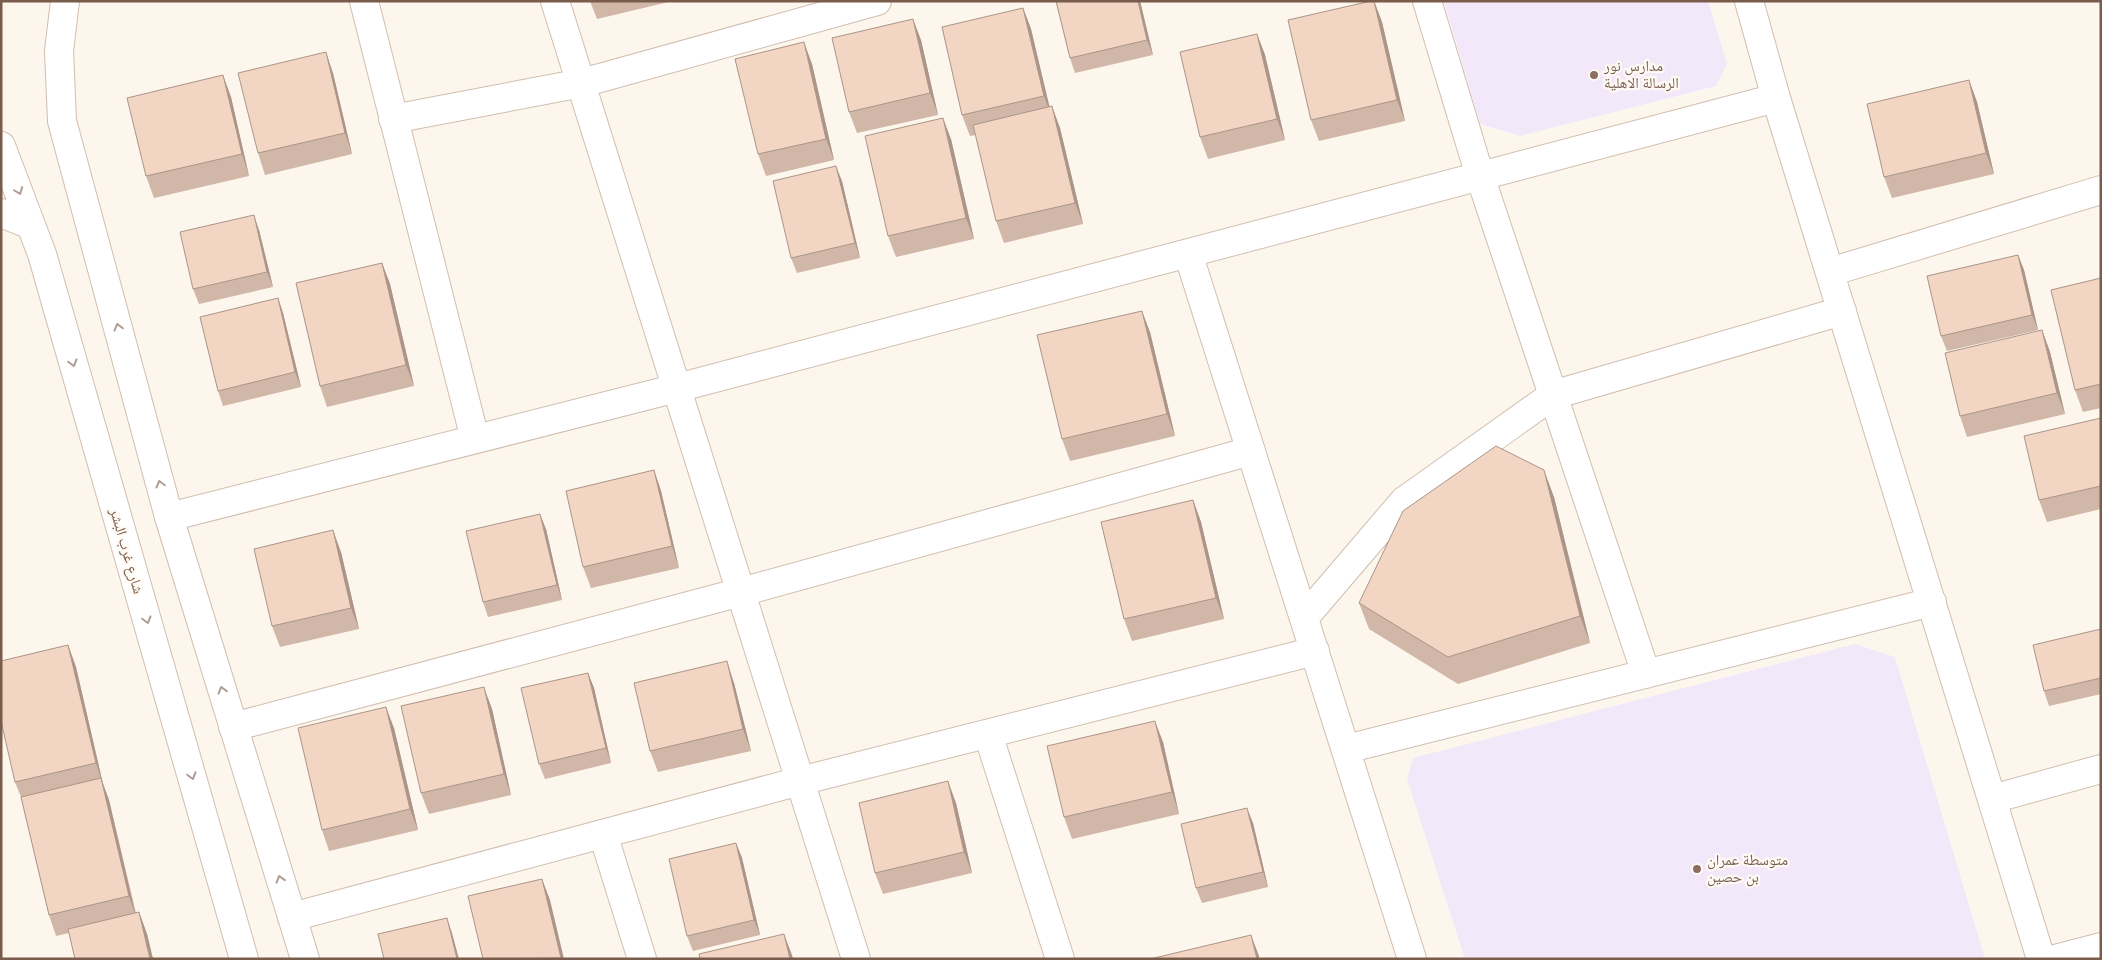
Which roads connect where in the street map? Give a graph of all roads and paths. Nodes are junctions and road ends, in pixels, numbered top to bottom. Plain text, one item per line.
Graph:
1 (65, 1) edge
2 (364, 1) edge
3 (555, 1) edge
4 (877, 1) edge
5 (1427, 1) edge
6 (1749, 1) edge
7 (582, 83) junction
8 (1776, 98) junction
9 (392, 119) junction
10 (1, 146) edge
11 (1480, 176) junction
12 (2101, 190) edge
13 (1, 213) edge
14 (32, 225) junction
15 (1188, 253) junction
16 (1830, 272) junction
17 (1842, 311) junction
18 (678, 388) junction
19 (1553, 394) junction
20 (475, 439) junction
21 (1251, 451) junction
22 (169, 517) junction
23 (741, 592) junction
24 (1932, 602) junction
25 (1304, 618) junction
26 (1315, 651) junction
27 (1646, 674) junction
28 (233, 727) junction
29 (988, 734) junction
30 (1346, 749) junction
31 (2101, 769) edge
32 (800, 781) junction
33 (1992, 799) junction
34 (603, 834) junction
35 (292, 917) junction
36 (2101, 947) edge
37 (244, 959) edge
38 (305, 959) edge
39 (642, 959) edge
40 (856, 959) edge
41 (1060, 959) edge
42 (1412, 959) edge
43 (2041, 959) edge
44 (2055, 959) edge

22 -> 1 street
2 - 9 street
3 - 7 street
4 - 7 street
5 - 11 street
6 - 8 street
7 - 9 street
7 - 18 street
8 - 11 street
8 - 16 street
9 - 20 street
10 -> 14 street, شارع غرب البشر
11 - 15 street
11 - 19 street
12 - 16 street
13 - 14 street
14 -> 37 street, شارع غرب البشر
15 - 18 street
15 - 21 street
16 - 17 street
17 - 19 street
17 - 24 street
18 - 20 street
18 - 23 street
19 - 25 street
19 - 27 street
20 - 22 street
21 - 23 street
21 - 25 street
28 -> 22 street
23 - 28 street
23 - 32 street
24 - 27 street
24 - 33 street
25 - 26 street
26 - 29 street
26 - 30 street
27 - 30 street
35 -> 28 street
29 - 32 street
29 - 41 street
30 - 42 street
31 - 33 street
32 - 34 street
32 - 40 street
33 - 43 street
34 - 35 street
34 - 39 street
35 - 38 street
36 - 44 street

